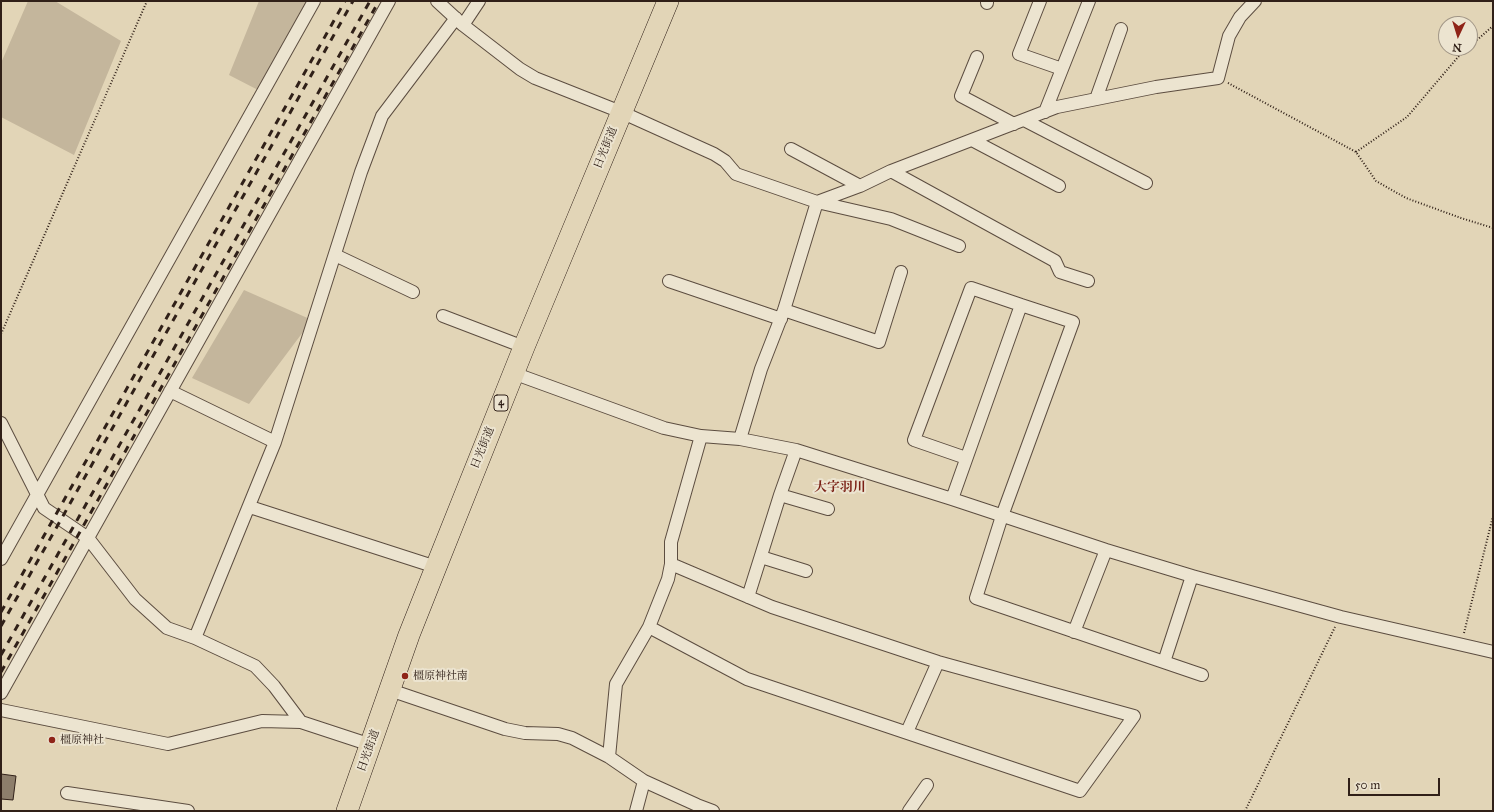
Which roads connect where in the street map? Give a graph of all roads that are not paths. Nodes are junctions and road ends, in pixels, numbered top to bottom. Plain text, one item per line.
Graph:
1 (314, 1) edge
2 (389, 1) edge
3 (437, 1) edge
4 (478, 1) edge
5 (668, 1) edge
6 (1040, 1) edge
7 (1089, 1) edge
8 (1256, 1) edge
9 (460, 22) junction
10 (1122, 29) dead end
11 (977, 57) dead end
12 (1062, 69) junction
13 (1096, 99) junction
14 (622, 112) junction
15 (1045, 112) junction
16 (1019, 122) junction
17 (972, 140) junction
18 (791, 149) dead end
19 (891, 171) junction
20 (1146, 183) dead end
21 (860, 186) junction
22 (1059, 186) dead end
23 (817, 202) junction
24 (959, 246) dead end
25 (335, 255) junction
26 (901, 272) dead end
27 (669, 281) dead end
28 (1088, 281) dead end
29 (413, 292) dead end
30 (1021, 305) junction
31 (782, 314) junction
32 (443, 316) dead end
33 (524, 347) junction
34 (513, 373) junction
35 (170, 391) junction
36 (1, 424) edge
37 (701, 436) junction
38 (740, 439) junction
39 (276, 442) junction
40 (796, 450) junction
41 (966, 458) junction
42 (38, 494) junction
43 (780, 495) junction
44 (952, 499) junction
45 (250, 507) junction
46 (828, 510) dead end
47 (1002, 516) junction
48 (88, 538) junction
49 (1106, 550) junction
50 (761, 557) junction
51 (1, 559) edge
52 (671, 564) junction
53 (436, 567) junction
54 (806, 571) dead end
55 (1192, 576) junction
56 (748, 597) junction
57 (649, 627) junction
58 (1074, 632) junction
59 (195, 638) junction
60 (1493, 652) edge
61 (938, 662) junction
62 (1164, 662) junction
63 (1202, 675) dead end
64 (390, 690) junction
65 (1, 693) edge
66 (1, 710) edge
67 (301, 722) junction
68 (907, 732) junction
69 (371, 745) junction
70 (609, 757) junction
71 (644, 782) junction
72 (927, 785) dead end
73 (67, 793) dead end
74 (696, 808) edge
75 (188, 811) edge
76 (347, 811) edge
77 (636, 811) edge
78 (713, 811) edge
79 (909, 811) edge

1 - 42 street
2 - 35 street
3 - 9 street
4 - 9 street
5 - 14 highway, 日光街道 / 4
6 - 12 street
7 - 12 street
8 - 13 street
9 - 14 street
9 - 25 street
10 - 13 street
11 - 16 street
12 - 15 street
13 - 15 street
14 - 23 street
14 - 33 highway, 日光街道 / 4
15 - 16 street
16 - 17 street
16 - 20 street
17 - 19 street
17 - 22 street
18 - 21 street
19 - 21 street
19 - 28 street
21 - 23 street
23 - 24 street
23 - 31 street
25 - 29 street
25 - 39 street
26 - 31 street
27 - 31 street
30 - 41 street
30 - 41 street
30 - 47 street
31 - 38 street
32 - 33 street
33 - 34 highway, 日光街道 / 4
34 - 37 street
34 - 53 highway, 日光街道 / 4
35 - 39 street
35 - 48 street
36 - 42 street
37 - 38 street
37 - 52 street
38 - 40 street
39 - 45 street
40 - 43 street
40 - 44 street
41 - 44 street
42 - 48 street
42 - 51 street
43 - 46 street
43 - 50 street
44 - 47 street
45 - 53 street
45 - 59 street
47 - 49 street
47 - 58 street
48 - 59 street
48 - 65 street
49 - 55 street
49 - 58 street
50 - 54 street
50 - 56 street
52 - 56 street
52 - 57 street
53 - 64 highway, 日光街道 / 4
55 - 60 street
55 - 62 street
56 - 61 street
57 - 68 street
57 - 70 street
58 - 62 street
59 - 67 street
61 - 68 street
61 - 68 street
62 - 63 street
64 - 69 highway, 日光街道 / 4
64 - 70 street
66 - 67 street
67 - 69 street
69 - 76 highway, 日光街道 / 4
70 - 71 street
71 - 74 street
71 - 77 street
72 - 79 street
73 - 75 street
74 - 78 street

